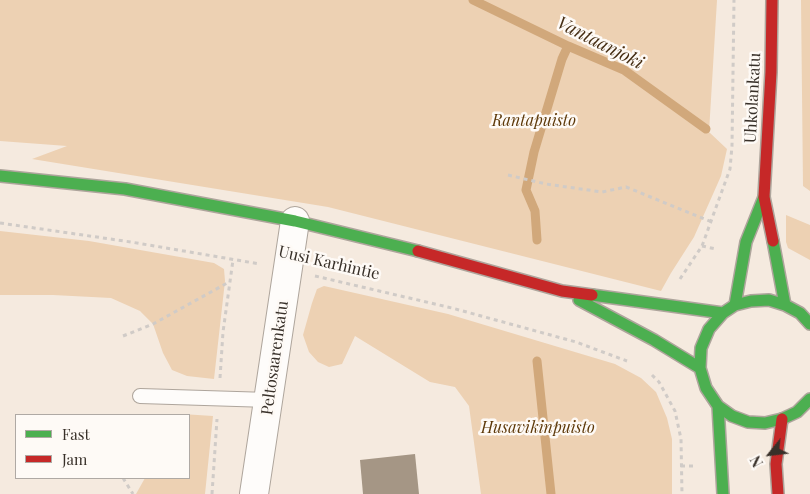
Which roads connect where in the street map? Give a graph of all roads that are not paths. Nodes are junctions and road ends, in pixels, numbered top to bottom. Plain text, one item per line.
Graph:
1 (772, 0) edge
2 (0, 176) edge
3 (764, 197) junction
4 (296, 221) junction
5 (562, 291) junction
6 (785, 305) junction
7 (735, 306) junction
8 (722, 313) junction
9 (810, 324) edge
10 (700, 368) junction
11 (140, 396) dead end
12 (810, 398) edge
13 (269, 400) junction
14 (718, 406) junction
15 (782, 419) junction
16 (254, 494) edge
17 (723, 494) edge
18 (778, 494) edge

1 - 3 street, Uhkolankatu
2 - 4 street, Uusi Karhintie
3 - 6 street, Uhkolankatu
3 - 7 street, Uhkolankatu
4 - 5 street, Uusi Karhintie
4 - 13 street, Peltosaarenkatu
5 - 8 street, Uusi Karhintie
5 - 10 street, Uusi Karhintie
6 - 7 street
6 - 9 street
7 - 8 street
8 - 10 street
10 - 14 street
11 - 13 lane
12 - 15 street
13 - 16 street, Peltosaarenkatu
14 - 15 street
14 - 17 street
15 - 18 street

